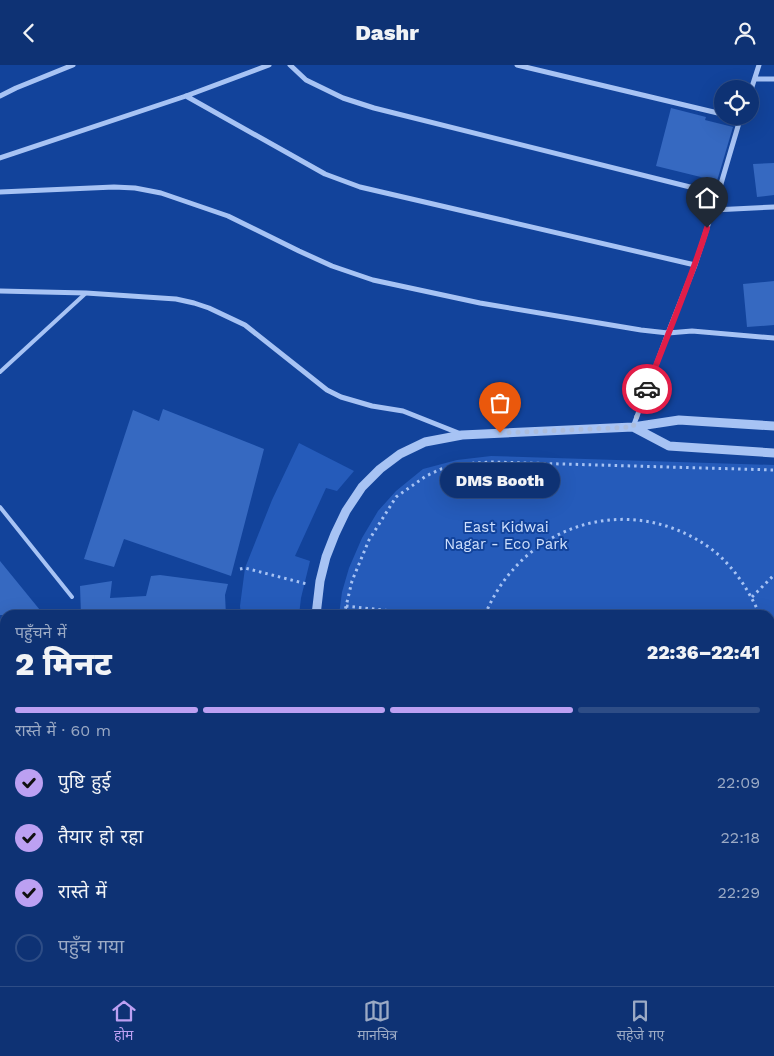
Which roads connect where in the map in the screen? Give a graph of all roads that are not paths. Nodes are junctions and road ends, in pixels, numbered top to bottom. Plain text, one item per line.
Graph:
1 (73, 65) edge
2 (269, 65) edge
3 (290, 65) edge
4 (517, 65) edge
5 (760, 65) edge
6 (755, 79) joint
7 (774, 79) edge
8 (0, 96) edge
9 (186, 96) junction
10 (714, 112) edge
11 (739, 125) edge
12 (0, 158) edge
13 (0, 192) edge
14 (718, 194) junction
15 (774, 207) edge
16 (713, 210) junction
17 (695, 265) junction
18 (0, 291) edge
19 (86, 293) junction
20 (668, 333) junction
21 (774, 338) edge
22 (0, 372) edge
23 (774, 426) edge
24 (633, 427) junction
25 (462, 435) junction
26 (774, 453) edge
27 (0, 507) edge
28 (72, 597) dead end
29 (317, 610) edge

1 - 8 street
2 - 9 street
3 - 14 street
4 - 10 street
5 - 6 street
6 - 7 street
9 - 12 street
9 - 17 street
11 - 14 street
13 - 20 street
14 - 16 street
15 - 16 street
16 - 17 street
17 - 20 street
18 - 19 street
19 - 22 lane
19 - 25 street
20 - 21 street
20 - 24 street
23 - 24 street
24 - 25 street
24 - 26 street
25 - 29 street
27 - 28 lane

